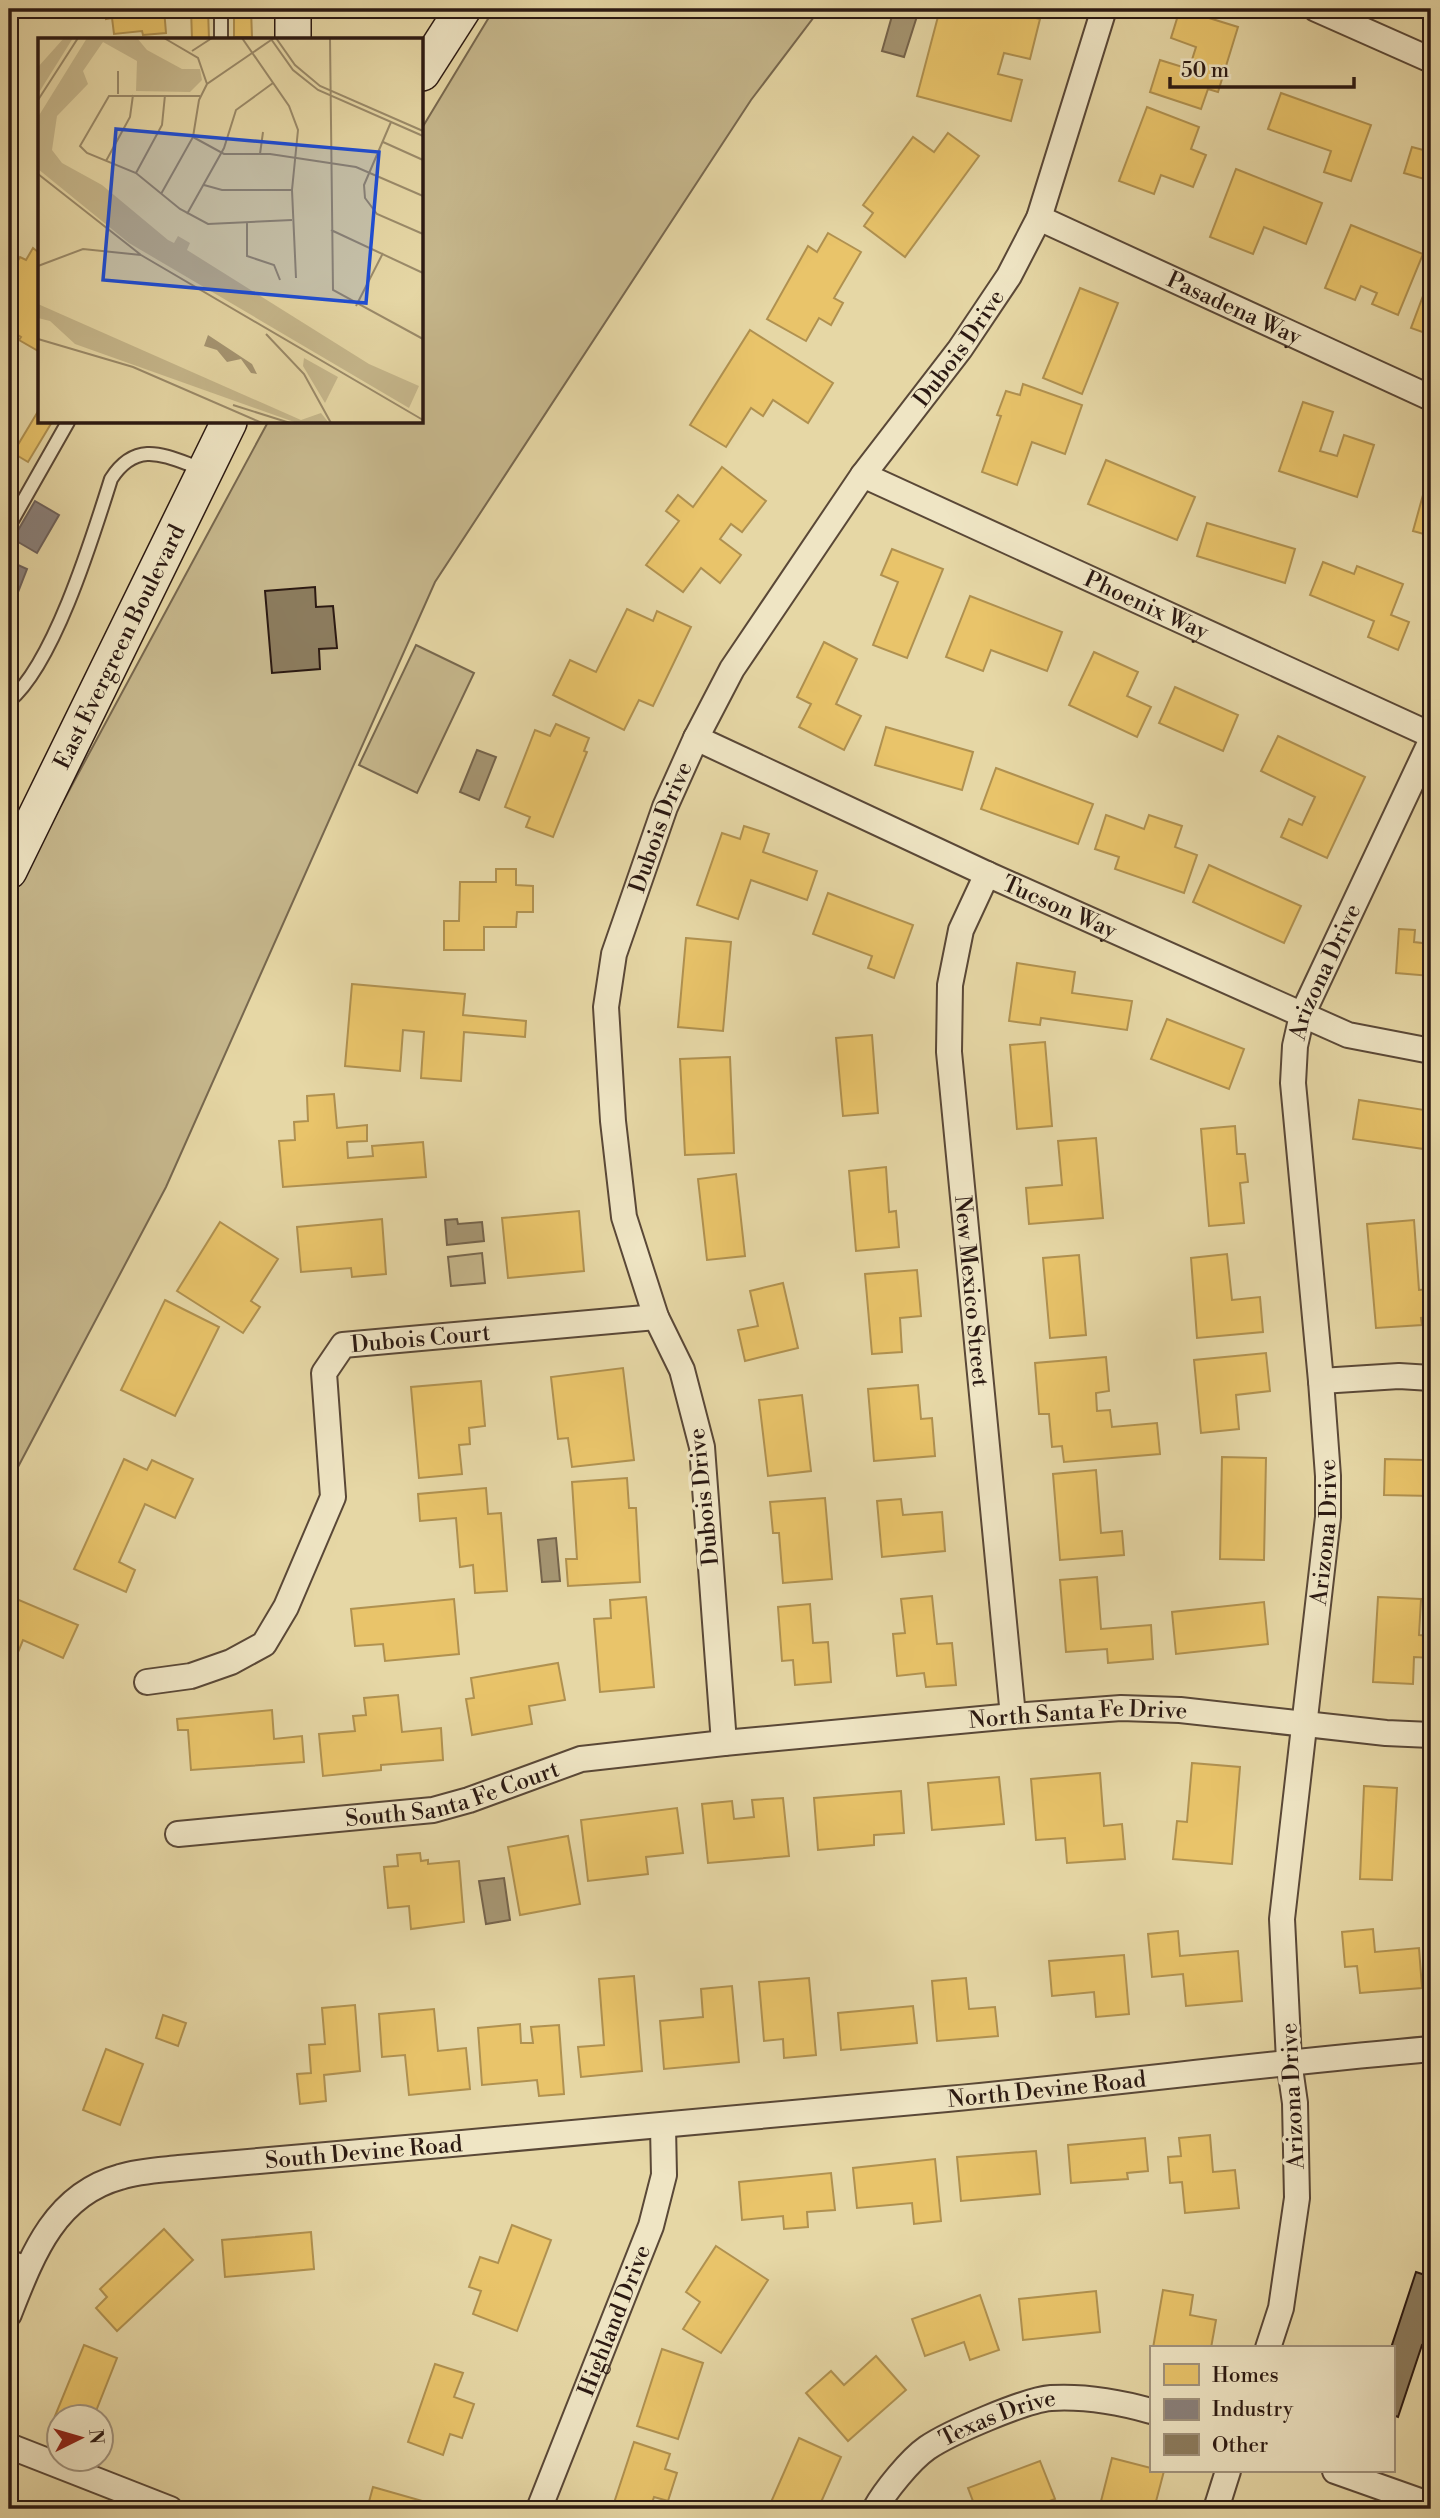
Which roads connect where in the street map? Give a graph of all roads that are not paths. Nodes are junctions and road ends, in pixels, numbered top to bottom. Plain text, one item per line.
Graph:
1 (221, 9) edge
2 (293, 9) edge
3 (463, 9) edge
4 (1104, 9) edge
5 (1316, 9) edge
6 (221, 38) edge
7 (293, 38) edge
8 (1431, 60) edge
9 (424, 71) edge
10 (1039, 218) junction
11 (1431, 398) edge
12 (67, 424) edge
13 (228, 424) edge
14 (206, 470) junction
15 (863, 475) junction
16 (9, 526) edge
17 (9, 701) edge
18 (1431, 735) edge
19 (696, 738) junction
20 (1431, 741) edge
21 (9, 871) edge
22 (987, 874) junction
23 (1302, 1015) junction
24 (1431, 1051) edge
25 (656, 1317) junction
26 (1431, 1378) edge
27 (1321, 1381) junction
28 (147, 1682) dead end
29 (1013, 1716) junction
30 (1305, 1724) junction
31 (1431, 1735) edge
32 (724, 1743) junction
33 (178, 1834) dead end
34 (1431, 2049) edge
35 (1289, 2061) junction
36 (663, 2127) junction
37 (20, 2260) edge
38 (9, 2314) edge
39 (1269, 2346) edge
40 (1150, 2411) edge
41 (9, 2446) edge
42 (1228, 2472) edge
43 (1338, 2472) edge
44 (1431, 2505) edge
45 (170, 2509) edge
46 (539, 2509) edge
47 (875, 2509) edge
48 (1216, 2509) edge

1 - 6 lane
2 - 7 street
3 - 9 street
4 - 10 street, Dubois Drive
5 - 8 street
10 - 11 street, Pasadena Way
10 - 15 street, Dubois Drive
12 - 16 lane
13 - 14 street, East Evergreen Boulevard
14 - 17 lane
14 - 21 street, East Evergreen Boulevard
15 - 18 street, Phoenix Way
15 - 19 street, Dubois Drive
19 - 22 street, Tucson Way
19 - 25 street, Dubois Drive
20 - 23 street, Arizona Drive
22 - 23 street, Tucson Way
22 - 29 street, New Mexico Street
23 - 24 street, Tucson Way
23 - 27 street, Arizona Drive
25 - 28 street, Dubois Court
25 - 32 street, Dubois Drive
26 - 27 street
27 - 30 street, Arizona Drive
29 - 30 street, North Santa Fe Drive
29 - 32 street, North Santa Fe Drive
30 - 31 street, North Santa Fe Drive
30 - 35 street, Arizona Drive
32 - 33 street, South Santa Fe Court
34 - 35 street, North Devine Road
35 - 36 street, North Devine Road
35 - 39 street, Arizona Drive
36 - 37 street, South Devine Road
36 - 46 street, Highland Drive
37 - 38 street
40 - 47 street, Texas Drive
41 - 45 street
42 - 48 street
43 - 44 street

